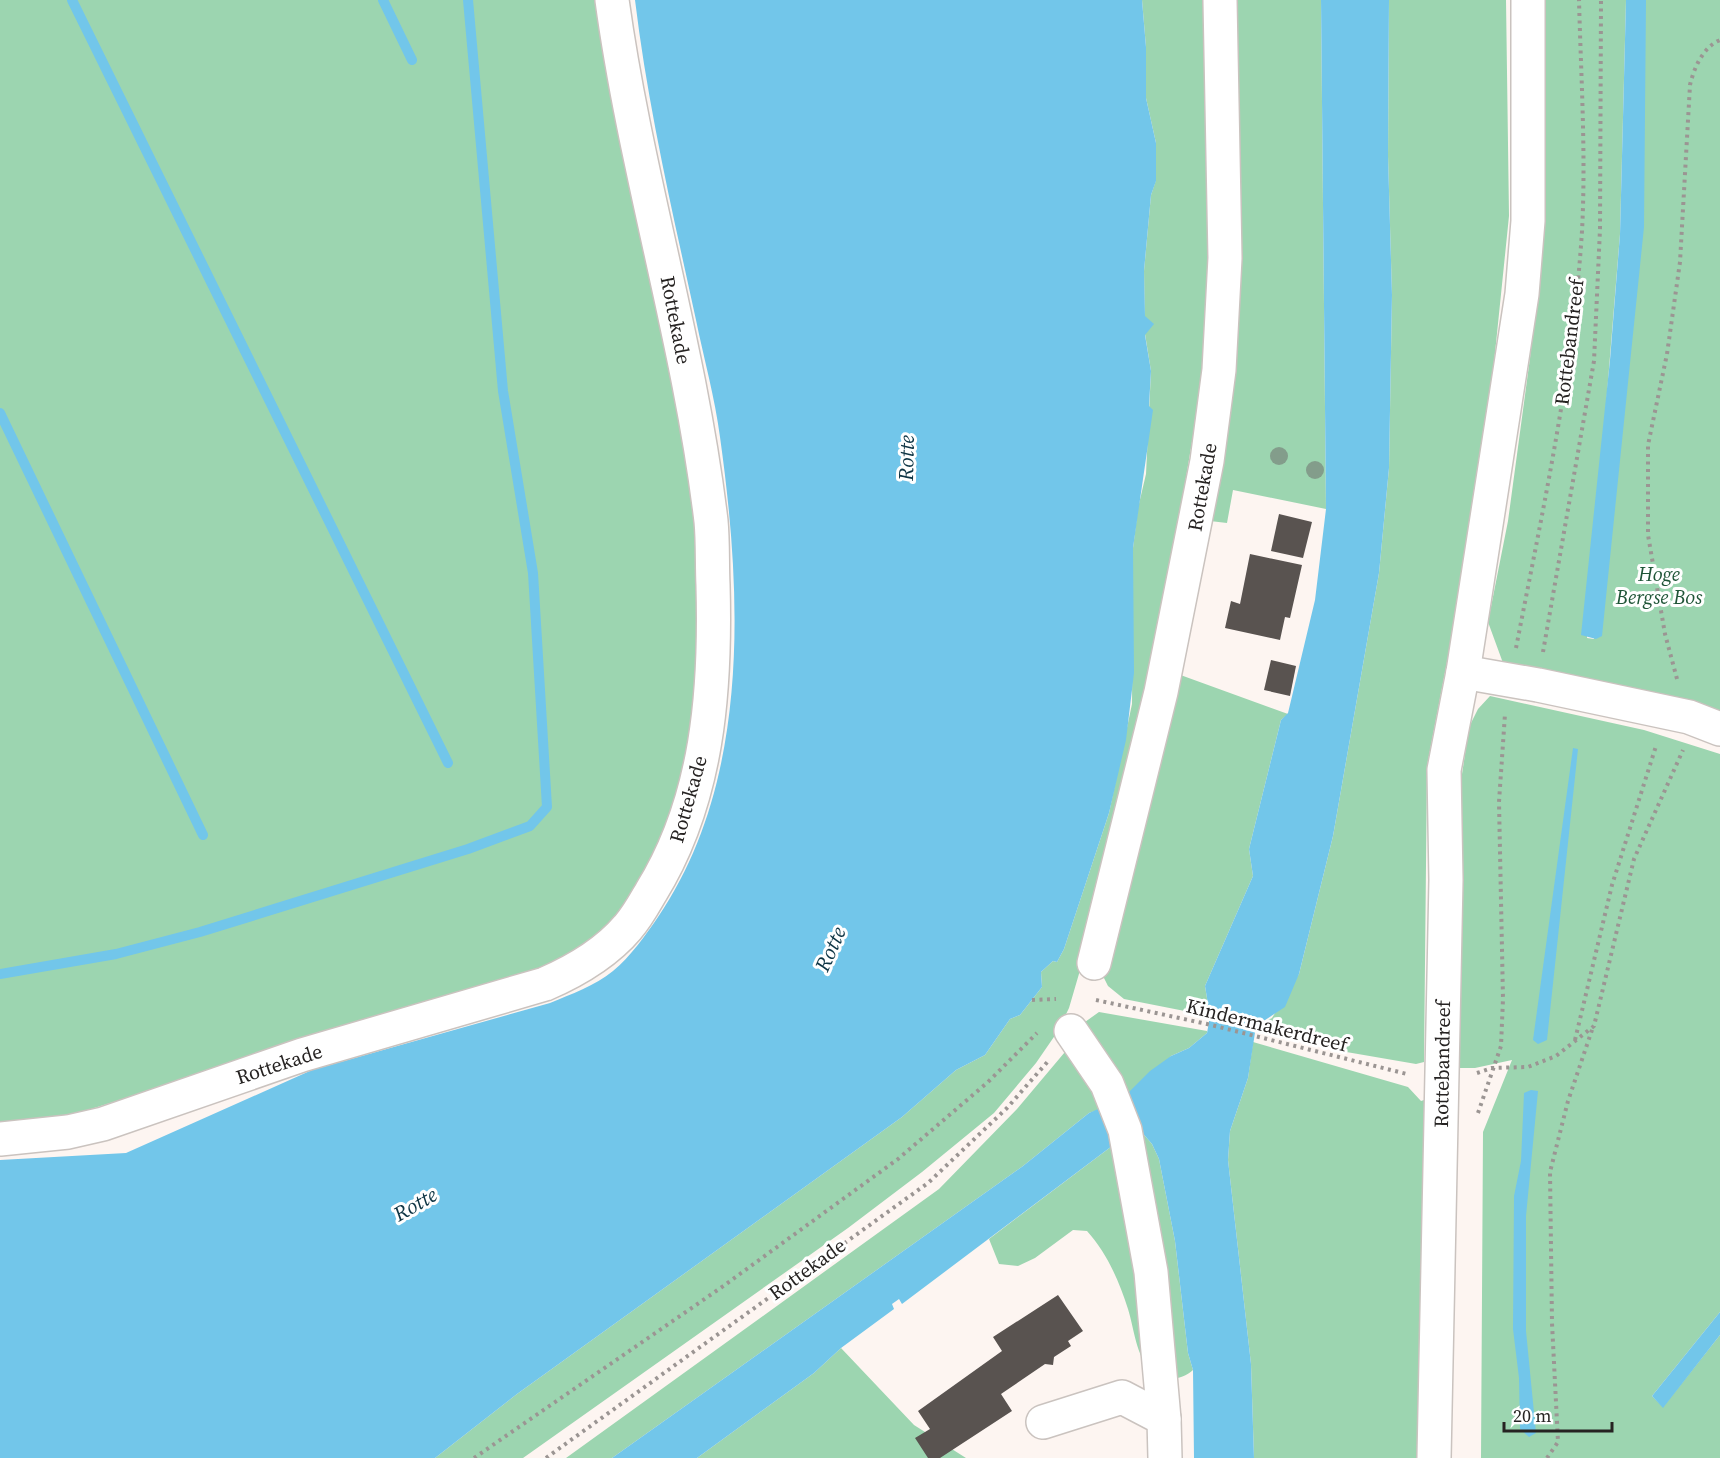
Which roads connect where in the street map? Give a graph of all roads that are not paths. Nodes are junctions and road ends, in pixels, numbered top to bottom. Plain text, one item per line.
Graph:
1 (612, 0) edge
2 (1220, 0) edge
3 (1528, 0) edge
4 (1463, 672) junction
5 (1720, 729) edge
6 (1094, 963) dead end
7 (1057, 1030) road end
8 (0, 1139) edge
9 (1164, 1419) junction
10 (1043, 1422) dead end
11 (1164, 1458) edge
12 (1434, 1458) edge

1 - 8 street, Rottekade
2 - 6 street, Rottekade
3 - 4 street, Rottebandreef
4 - 5 street
4 - 12 street, Rottebandreef
7 - 9 street
9 - 10 street
9 - 11 street

